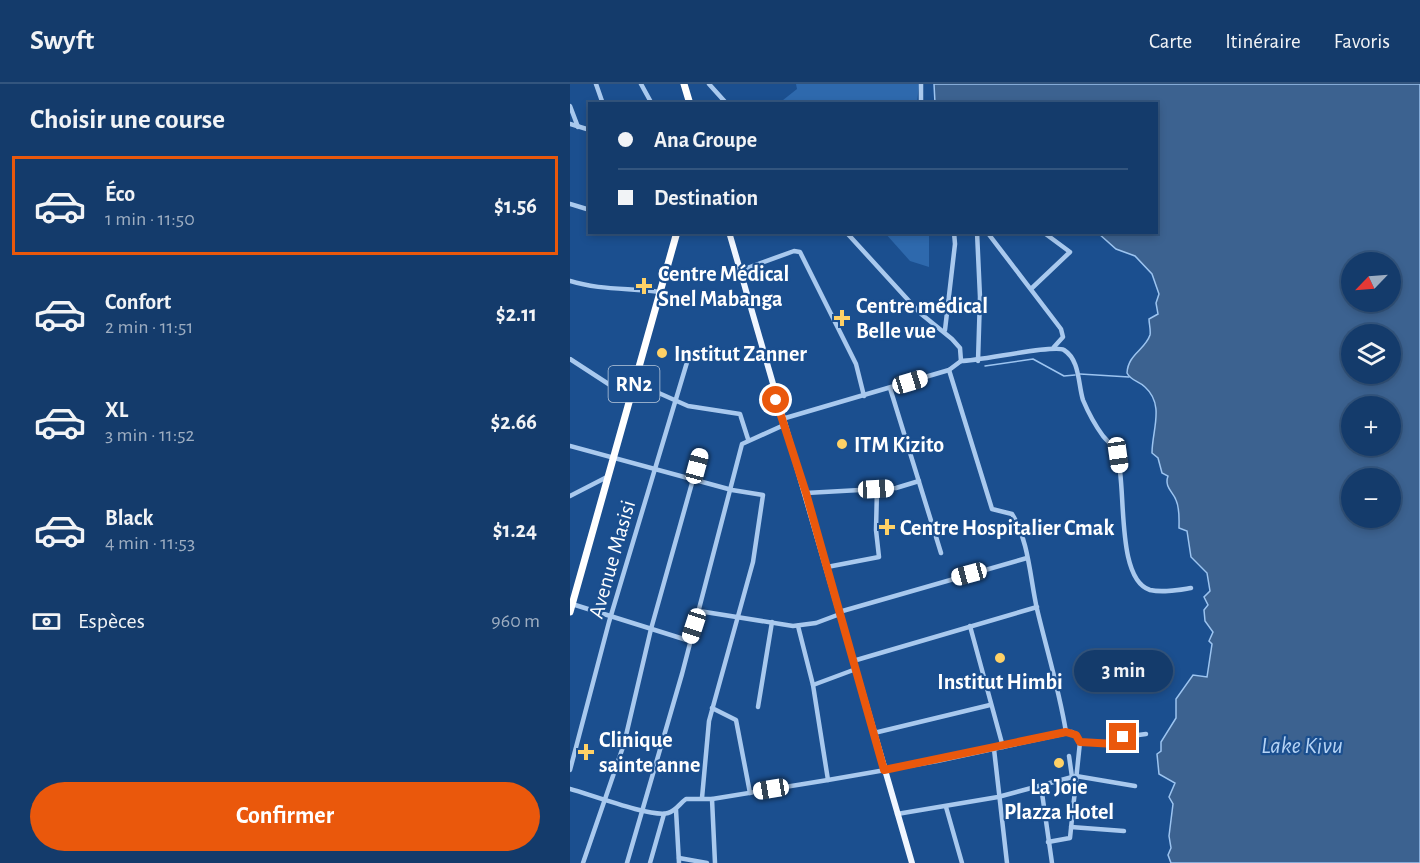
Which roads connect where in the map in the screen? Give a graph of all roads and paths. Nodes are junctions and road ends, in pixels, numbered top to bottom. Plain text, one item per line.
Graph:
1 (596, 84) edge
2 (641, 84) edge
3 (684, 84) edge
4 (709, 84) edge
5 (921, 84) edge
6 (602, 102) edge
7 (651, 102) edge
8 (689, 102) edge
9 (725, 102) edge
10 (921, 102) edge
11 (570, 106) edge
12 (570, 124) edge
13 (578, 127) junction
14 (588, 130) edge
15 (570, 204) edge
16 (588, 209) edge
17 (675, 234) edge
18 (730, 234) edge
19 (848, 234) edge
20 (954, 234) edge
21 (958, 234) edge
22 (977, 234) edge
23 (989, 234) edge
24 (1046, 234) edge
25 (955, 244) junction
26 (739, 271) junction
27 (570, 281) edge
28 (1032, 288) junction
29 (660, 292) junction
30 (945, 330) junction
31 (1054, 347) junction
32 (570, 359) edge
33 (688, 359) dead end
34 (961, 361) junction
35 (978, 361) junction
36 (949, 370) junction
37 (634, 382) junction
38 (890, 388) junction
39 (864, 396) junction
40 (630, 398) junction
41 (674, 399) junction
42 (783, 422) junction
43 (748, 439) junction
44 (570, 446) edge
45 (701, 451) dead end
46 (613, 457) junction
47 (654, 468) junction
48 (608, 476) junction
49 (693, 480) junction
50 (919, 481) junction
51 (570, 489) edge
52 (876, 489) junction
53 (732, 490) junction
54 (578, 491) junction
55 (806, 493) junction
56 (570, 496) edge
57 (941, 553) dead end
58 (1027, 558) junction
59 (827, 567) junction
60 (1191, 588) dead end
61 (1037, 607) junction
62 (571, 608) edge
63 (699, 611) junction
64 (839, 613) junction
65 (610, 617) junction
66 (737, 617) junction
67 (772, 622) junction
68 (798, 626) junction
69 (970, 626) junction
70 (651, 629) junction
71 (690, 641) junction
72 (853, 661) junction
73 (856, 669) junction
74 (813, 685) junction
75 (990, 705) junction
76 (758, 707) dead end
77 (712, 708) junction
78 (1066, 732) junction
79 (874, 733) junction
80 (1146, 734) dead end
81 (1080, 742) junction
82 (1003, 747) junction
83 (994, 749) junction
84 (1069, 756) dead end
85 (570, 770) edge
86 (884, 770) junction
87 (1074, 776) junction
88 (828, 780) junction
89 (1041, 786) junction
90 (1135, 786) dead end
91 (570, 789) edge
92 (750, 793) junction
93 (998, 797) junction
94 (606, 798) junction
95 (702, 798) junction
96 (712, 799) junction
97 (946, 807) junction
98 (642, 810) junction
99 (676, 810) junction
100 (664, 814) junction
101 (897, 814) junction
102 (1071, 827) junction
103 (1124, 831) dead end
104 (1048, 842) junction
105 (679, 860) edge
106 (583, 863) edge
107 (627, 863) edge
108 (650, 863) edge
109 (707, 863) edge
110 (715, 863) edge
111 (912, 863) edge
112 (962, 863) edge
113 (1007, 863) edge
114 (1052, 863) edge

1 - 6 street
2 - 7 street
3 - 8 highway
4 - 9 street
5 - 10 street
11 - 13 street
12 - 13 street
13 - 14 street
15 - 16 street
17 - 29 highway, RN2
18 - 26 main road
19 - 30 street
20 - 25 street
21 - 25 street
22 - 35 street
23 - 28 street
24 - 28 street
25 - 30 street
26 - 39 street
26 - 42 main road
27 - 29 street
28 - 31 street
29 - 37 highway, RN2
30 - 34 street
31 - 35 street
31 - 60 street
32 - 40 street
33 - 41 street, Avenue Masisi
34 - 35 street
34 - 36 street
36 - 38 street
36 - 58 street
37 - 40 highway, RN2
37 - 41 street
38 - 39 street
38 - 50 street
39 - 42 street
40 - 46 highway, RN2
41 - 43 street
41 - 47 street, Avenue Masisi
42 - 43 street
42 - 55 main road
43 - 53 street
44 - 46 street
45 - 49 street
46 - 47 street
46 - 48 highway, RN2
47 - 49 street
47 - 65 street, Avenue Masisi
48 - 54 street
48 - 62 highway, RN2
49 - 53 street
49 - 70 street
50 - 52 street
50 - 57 street
51 - 54 street
52 - 55 street
52 - 59 street
53 - 63 street
53 - 66 street
54 - 56 street
55 - 59 main road
58 - 61 street
58 - 64 street
59 - 64 main road
61 - 69 street
61 - 78 street
62 - 65 street
63 - 66 street
63 - 71 street
64 - 68 street
64 - 72 main road
65 - 70 street
65 - 85 street, Avenue Masisi
66 - 67 street
66 - 77 street
67 - 68 street
67 - 76 street
68 - 74 street
69 - 72 street
69 - 75 street
70 - 71 street
70 - 94 street
71 - 98 street
72 - 73 main road
73 - 74 street
73 - 79 main road
74 - 88 street
75 - 79 street
75 - 82 street
77 - 92 street
77 - 95 street
78 - 81 street
78 - 82 street
79 - 86 main road
80 - 81 street
81 - 87 street
82 - 83 street
83 - 86 street
83 - 93 street
84 - 87 street
86 - 88 street
86 - 101 main road
87 - 89 street
87 - 90 street
87 - 102 street
88 - 92 street
89 - 93 street
89 - 104 street
91 - 94 street
92 - 96 street
93 - 97 street
93 - 113 street
94 - 98 street
94 - 106 street
95 - 96 street
95 - 99 street
96 - 110 street
97 - 101 street
97 - 112 street
98 - 100 street
98 - 107 street
99 - 100 street
99 - 105 street
100 - 108 street
101 - 111 main road
102 - 103 street
102 - 104 street
104 - 114 street
105 - 109 street

